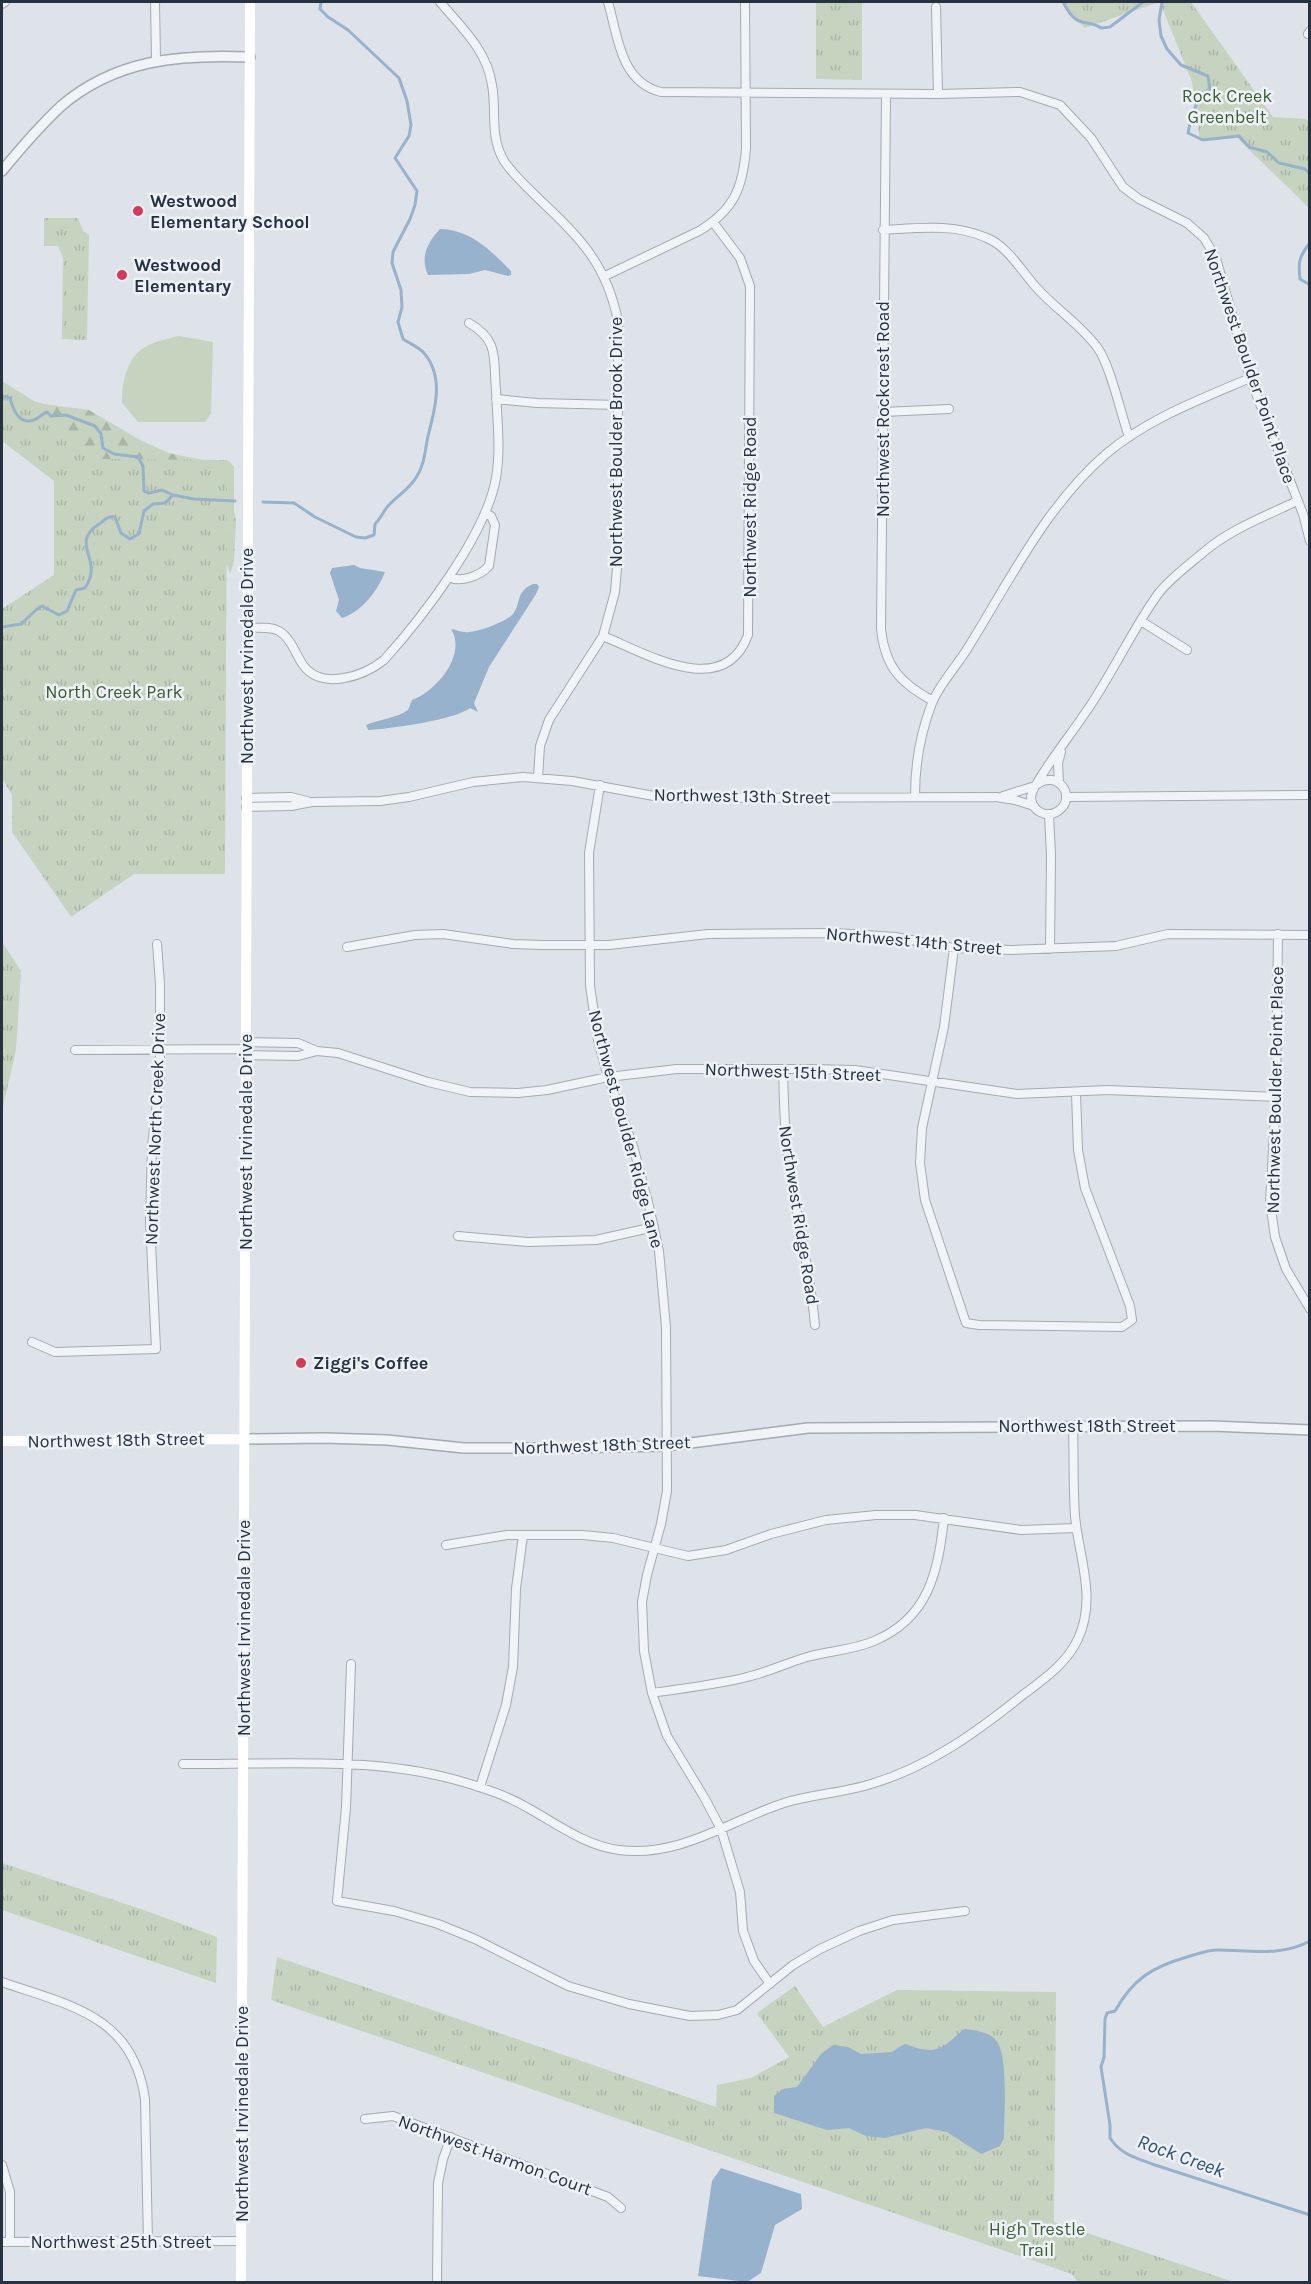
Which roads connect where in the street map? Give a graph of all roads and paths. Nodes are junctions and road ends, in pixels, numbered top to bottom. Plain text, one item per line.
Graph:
1 (155, 2) edge
2 (250, 2) edge
3 (440, 2) edge
4 (608, 2) edge
5 (746, 2) edge
6 (936, 7) dead end
7 (250, 57) junction
8 (156, 60) junction
9 (746, 92) junction
10 (886, 94) junction
11 (938, 94) junction
12 (2, 171) edge
13 (713, 222) junction
14 (883, 230) junction
15 (605, 276) junction
16 (469, 323) dead end
17 (1250, 378) junction
18 (496, 399) junction
19 (618, 405) junction
20 (949, 409) dead end
21 (883, 412) junction
22 (1129, 437) junction
23 (1297, 501) junction
24 (485, 513) junction
25 (1310, 541) edge
26 (449, 577) junction
27 (1141, 621) junction
28 (247, 628) junction
29 (603, 636) junction
30 (1187, 650) dead end
31 (933, 701) junction
32 (1062, 747) junction
33 (538, 778) junction
34 (1059, 783) junction
35 (600, 785) junction
36 (1036, 785) junction
37 (1310, 795) edge
38 (915, 796) junction
39 (996, 797) junction
40 (1066, 797) junction
41 (246, 803) junction
42 (1034, 806) junction
43 (1049, 814) junction
44 (1278, 934) junction
45 (1310, 935) edge
46 (157, 944) dead end
47 (589, 945) junction
48 (347, 947) dead end
49 (954, 948) junction
50 (1050, 949) junction
51 (246, 1049) junction
52 (75, 1050) dead end
53 (160, 1050) junction
54 (317, 1051) junction
55 (783, 1070) junction
56 (608, 1077) junction
57 (933, 1083) junction
58 (1076, 1093) junction
59 (1276, 1097) junction
60 (654, 1227) junction
61 (458, 1236) dead end
62 (1310, 1310) edge
63 (814, 1325) dead end
64 (32, 1342) dead end
65 (1073, 1427) junction
66 (1310, 1430) edge
67 (245, 1439) junction
68 (2, 1441) edge
69 (667, 1446) junction
70 (944, 1518) junction
71 (1076, 1528) junction
72 (523, 1534) junction
73 (446, 1545) dead end
74 (654, 1550) junction
75 (351, 1664) dead end
76 (652, 1693) junction
77 (183, 1764) dead end
78 (348, 1764) junction
79 (243, 1765) junction
80 (480, 1787) junction
81 (721, 1829) junction
82 (965, 1911) dead end
83 (2, 1982) edge
84 (770, 1984) junction
85 (365, 2119) dead end
86 (451, 2137) junction
87 (2, 2165) edge
88 (621, 2208) dead end
89 (241, 2241) junction
90 (6, 2242) edge
91 (148, 2242) junction
92 (241, 2283) edge
93 (438, 2283) edge

1 - 8 street
2 - 7 main road, Northwest Irvinedale Drive
3 - 15 street, Northwest Boulder Brook Drive
4 - 9 street, Northwest Boulder Point Place
5 - 9 street
6 - 11 street
7 - 8 street
7 - 28 main road, Northwest Irvinedale Drive
8 - 12 street
9 - 10 street, Northwest Boulder Point Place
9 - 13 street
10 - 11 street, Northwest Boulder Point Place
10 - 14 street, Northwest Rockcrest Road
11 - 17 street, Northwest Boulder Point Place
13 - 15 street
13 - 29 street, Northwest Ridge Road
14 - 21 street, Northwest Rockcrest Road
14 - 22 street
15 - 19 street, Northwest Boulder Brook Drive
16 - 18 street
17 - 22 street
17 - 23 street, Northwest Boulder Point Place
18 - 19 street
18 - 24 street
19 - 29 street, Northwest Boulder Brook Drive
20 - 21 street
21 - 31 street, Northwest Rockcrest Road
22 - 31 street
23 - 25 street, Northwest Boulder Point Place
23 - 27 street
24 - 26 street
24 - 26 street
26 - 28 street
27 - 30 street
27 - 32 street
28 - 41 main road, Northwest Irvinedale Drive
29 - 33 street, Northwest Boulder Brook Drive
31 - 38 street
32 - 34 street
32 - 36 street
33 - 35 street, Northwest 13th Street
33 - 41 street, Northwest 13th Street
34 - 36 street
34 - 40 street
35 - 38 street, Northwest 13th Street
35 - 47 street, Northwest Boulder Ridge Lane
36 - 39 street, Northwest 13th Street
36 - 42 street
37 - 40 street
38 - 39 street, Northwest 13th Street
39 - 42 street, Northwest 13th Street
40 - 43 street
41 - 51 main road, Northwest Irvinedale Drive
42 - 43 street
43 - 50 street
44 - 45 street, Northwest 14th Street
44 - 50 street, Northwest 14th Street
44 - 59 street, Northwest Boulder Point Place
46 - 53 street, Northwest North Creek Drive
47 - 48 street, Northwest 14th Street
47 - 49 street, Northwest 14th Street
47 - 56 street, Northwest Boulder Ridge Lane
49 - 50 street, Northwest 14th Street
49 - 57 street
51 - 53 street, Northwest 15th Street
51 - 54 street, Northwest 15th Street
51 - 54 street, Northwest 15th Street
51 - 67 main road, Northwest Irvinedale Drive
52 - 53 street, Northwest 15th Street
53 - 64 street, Northwest North Creek Drive
54 - 56 street, Northwest 15th Street
55 - 56 street, Northwest 15th Street
55 - 57 street, Northwest 15th Street
55 - 63 street, Northwest Ridge Road
56 - 60 street, Northwest Boulder Ridge Lane
57 - 58 street, Northwest 15th Street
57 - 58 street
58 - 59 street, Northwest 15th Street
59 - 62 street, Northwest Boulder Point Place
60 - 61 street
60 - 69 street, Northwest Boulder Ridge Lane
65 - 66 street, Northwest 18th Street
65 - 69 street, Northwest 18th Street
65 - 71 street
67 - 68 main road, Northwest 18th Street
67 - 69 street, Northwest 18th Street
67 - 79 main road, Northwest Irvinedale Drive
69 - 74 street, Northwest Boulder Ridge Lane
70 - 71 street
70 - 74 street
70 - 76 street
71 - 81 street
72 - 73 street
72 - 74 street
72 - 80 street
74 - 76 street, Northwest Boulder Ridge Lane
75 - 78 street
76 - 81 street, Northwest Boulder Ridge Lane
77 - 79 street
78 - 79 street
78 - 80 street
78 - 84 street
79 - 89 main road, Northwest Irvinedale Drive
80 - 81 street
81 - 84 street, Northwest Boulder Ridge Lane
82 - 84 street
83 - 91 street
85 - 86 street, Northwest Harmon Court
86 - 88 street, Northwest Harmon Court
86 - 93 street
87 - 90 street
89 - 91 street, Northwest 25th Street
89 - 92 main road, Northwest Irvinedale Drive
90 - 91 street, Northwest 25th Street

